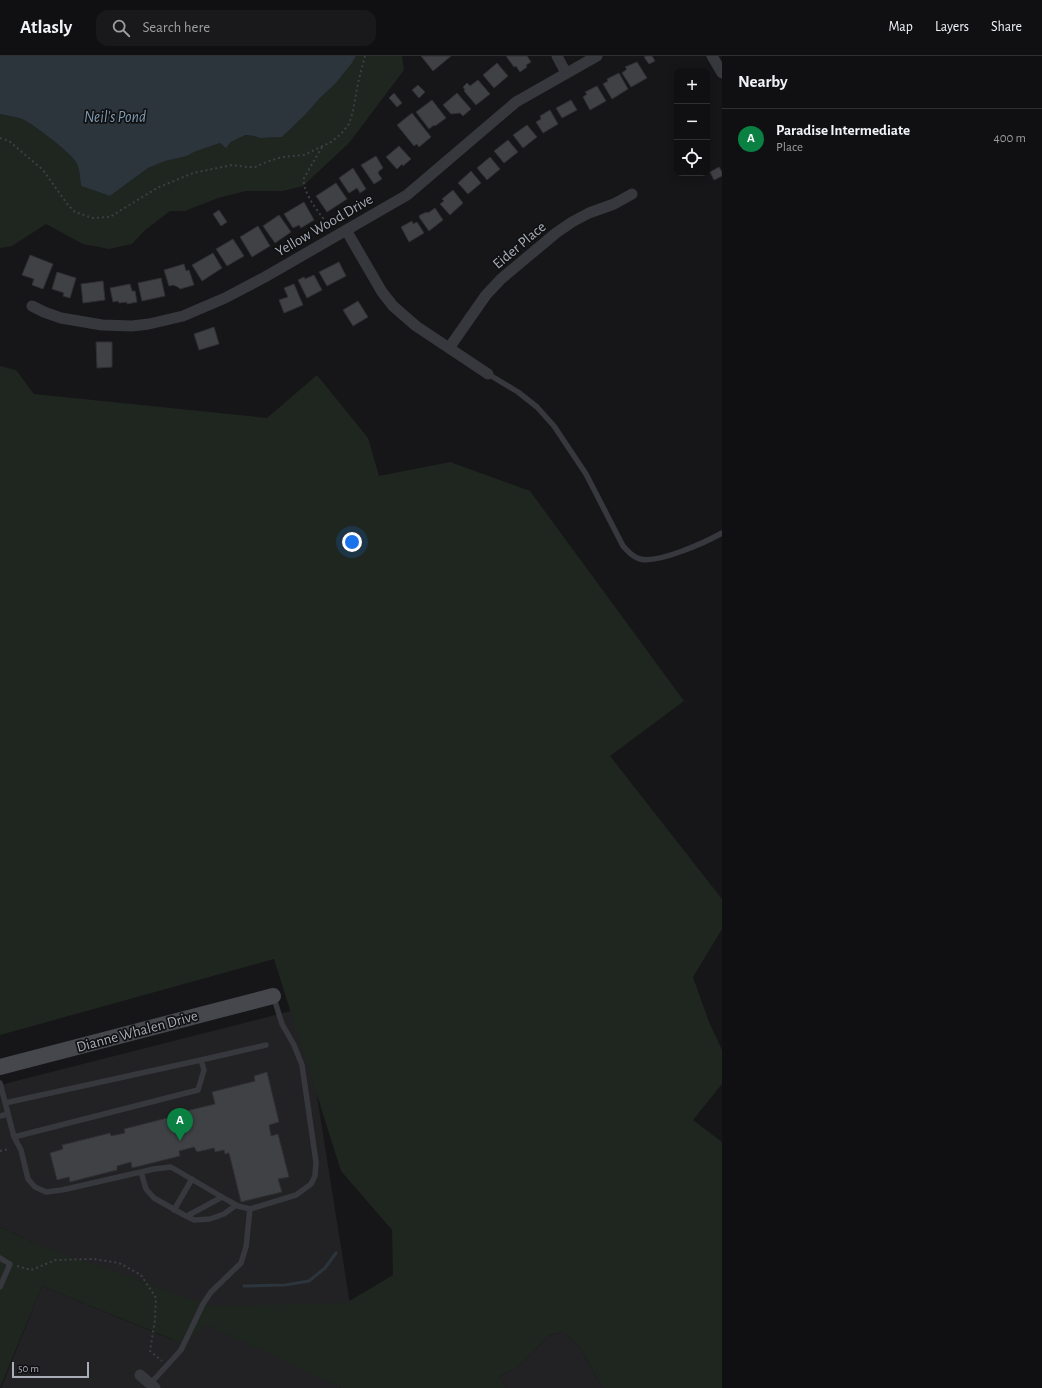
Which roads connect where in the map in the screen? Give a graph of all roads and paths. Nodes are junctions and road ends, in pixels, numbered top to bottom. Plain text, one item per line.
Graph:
1 (365, 56) edge
2 (557, 56) edge
3 (597, 56) edge
4 (712, 56) edge
5 (566, 73) junction
6 (722, 73) edge
7 (0, 138) edge
8 (322, 147) junction
9 (632, 194) dead end
10 (341, 233) junction
11 (32, 306) dead end
12 (449, 348) junction
13 (488, 374) joint
14 (722, 533) edge
15 (273, 996) joint
16 (266, 1045) dead end
17 (201, 1060) junction
18 (0, 1067) edge
19 (0, 1083) edge
20 (5, 1103) junction
21 (8, 1114) junction
22 (0, 1116) edge
23 (14, 1136) junction
24 (9, 1149) dead end
25 (0, 1151) edge
26 (141, 1172) junction
27 (192, 1179) junction
28 (222, 1197) junction
29 (236, 1205) junction
30 (250, 1209) junction
31 (174, 1210) junction
32 (186, 1216) junction
33 (0, 1258) edge
34 (10, 1264) junction
35 (0, 1287) edge
36 (167, 1365) junction
37 (140, 1375) dead end
38 (152, 1386) edge

1 - 8 path
2 - 5 street
3 - 5 street, Yellow Wood Drive
4 - 6 street
5 - 10 street, Yellow Wood Drive
7 - 8 path
8 - 10 path
9 - 12 street, Eider Place
10 - 11 street, Yellow Wood Drive
10 - 12 street
12 - 13 street
13 - 14 lane
15 - 18 street, Dianne Whalen Drive
15 - 30 lane
16 - 17 lane
17 - 20 lane
17 - 23 lane
19 - 20 lane
20 - 21 lane
21 - 22 lane
21 - 23 lane
23 - 26 lane
24 - 25 path
26 - 27 lane
26 - 31 lane
27 - 28 lane
27 - 31 lane
28 - 29 lane
28 - 32 lane
29 - 30 lane
29 - 32 lane
30 - 36 lane
31 - 32 lane
33 - 34 lane
34 - 35 lane
34 - 36 path
36 - 38 lane
37 - 38 street

